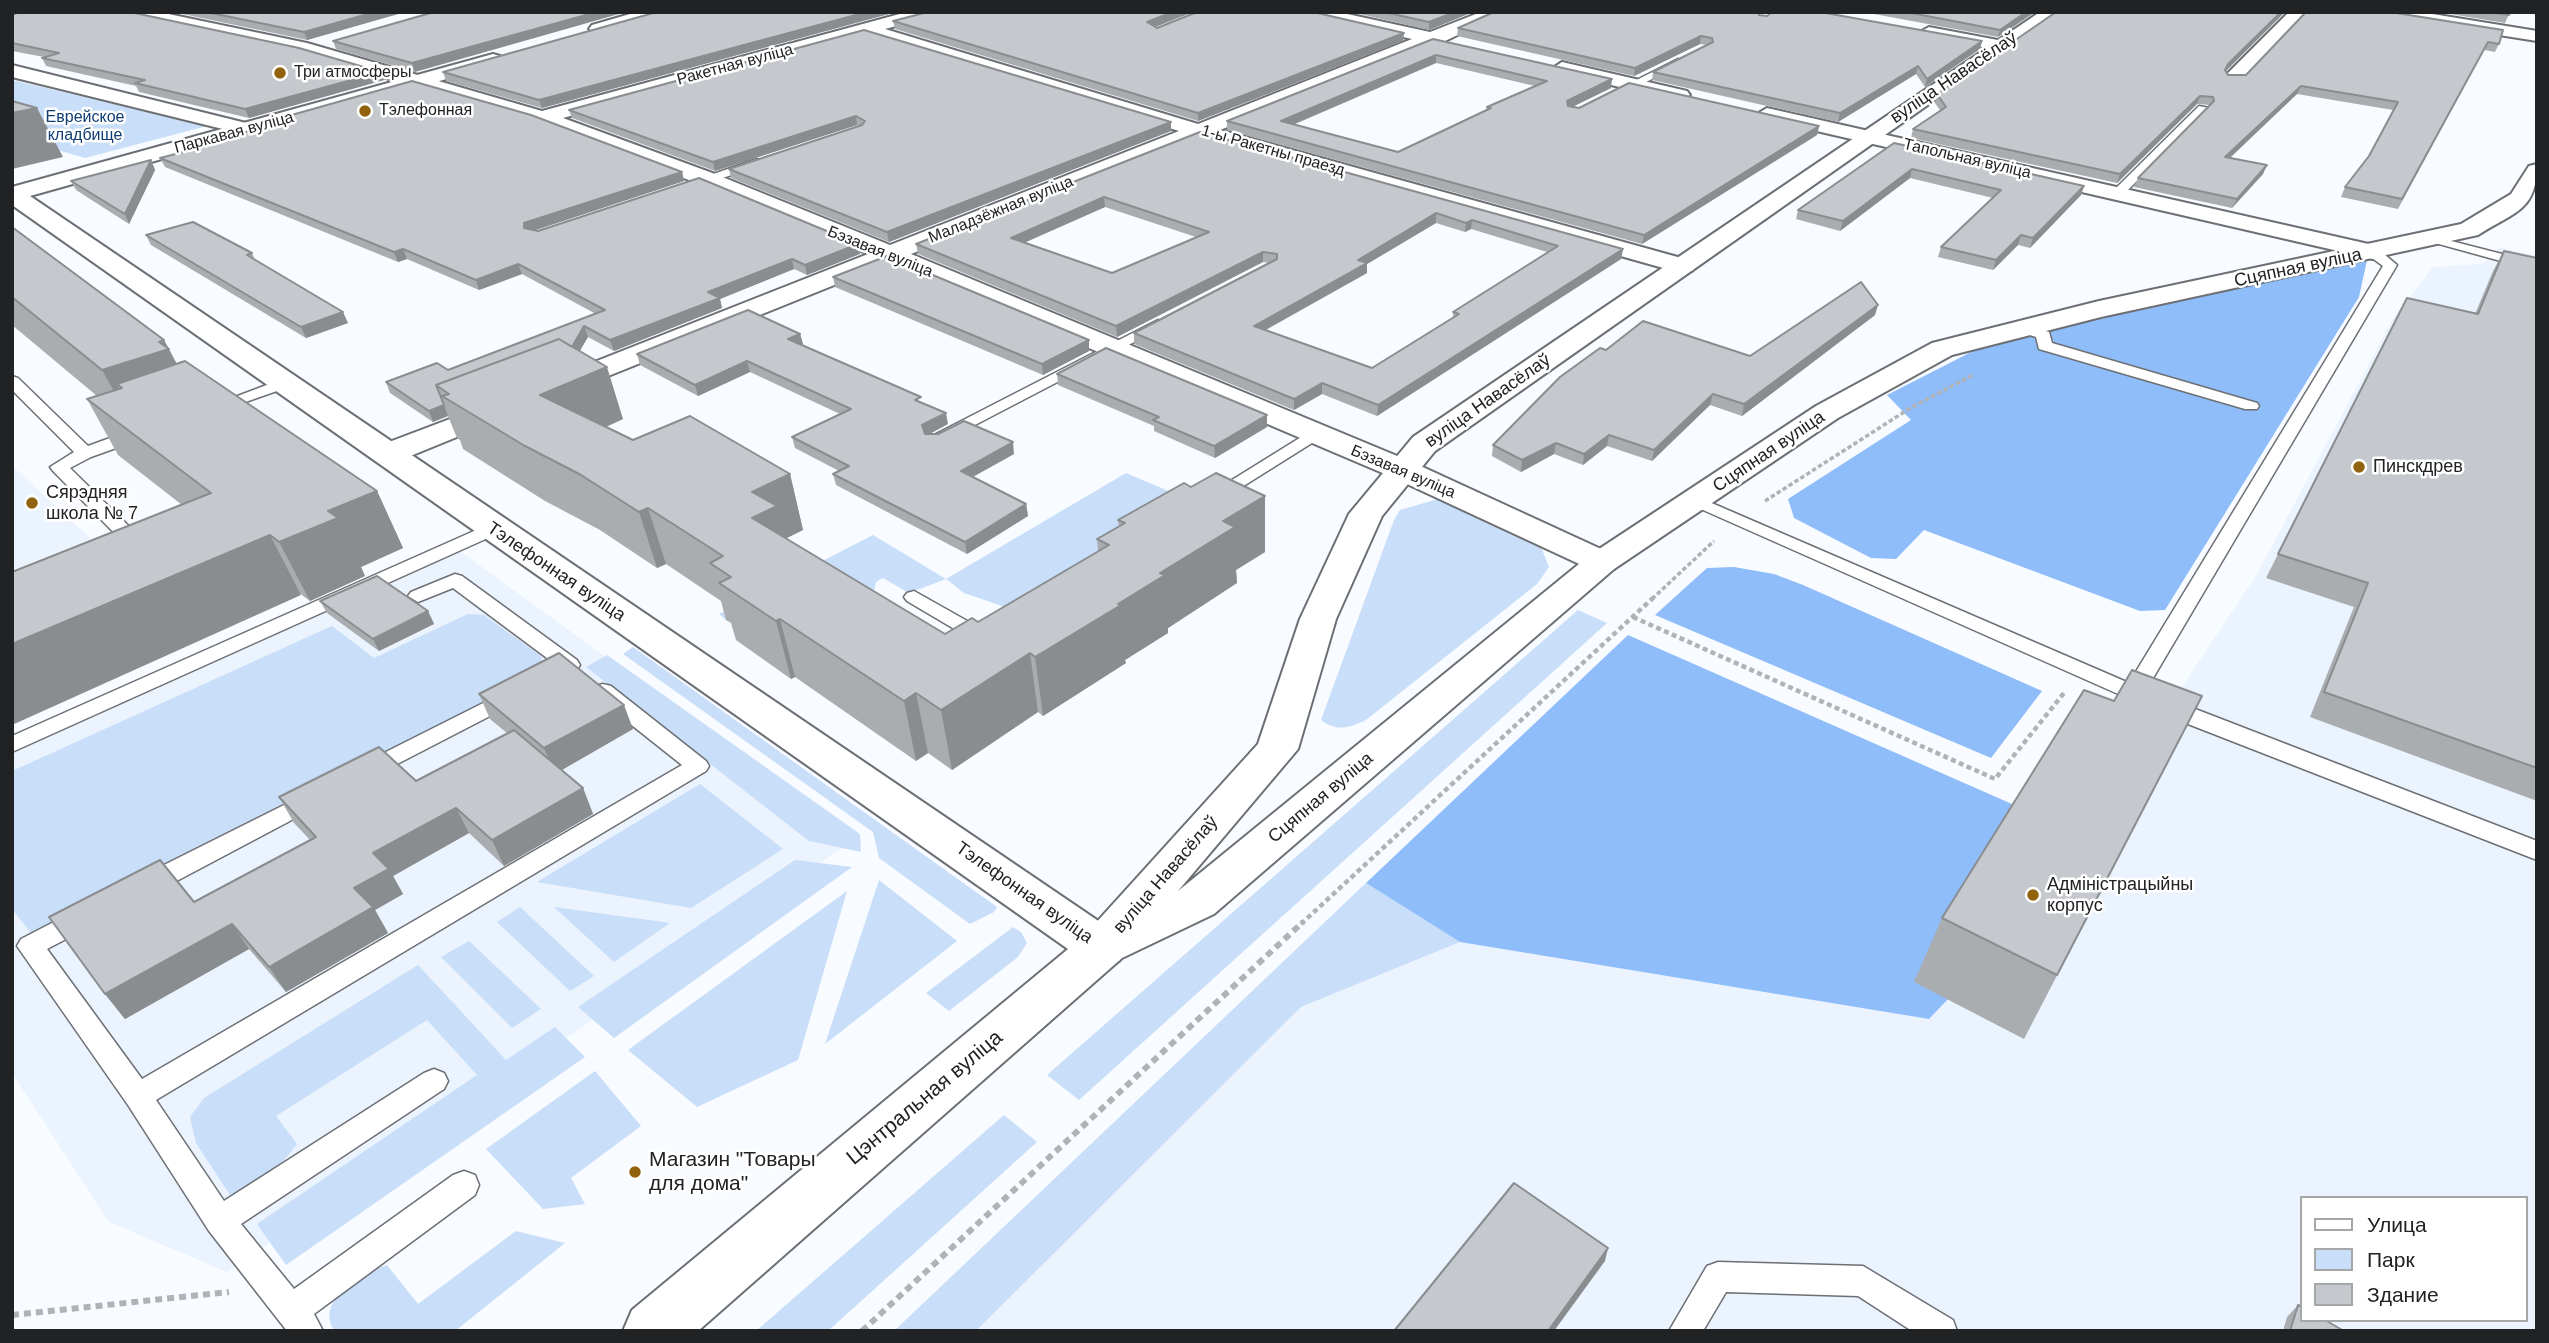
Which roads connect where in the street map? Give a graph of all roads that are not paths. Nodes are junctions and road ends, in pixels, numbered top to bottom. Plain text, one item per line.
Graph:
1 (133, 12) edge
2 (657, 12) edge
3 (928, 12) edge
4 (1314, 12) edge
5 (1497, 12) edge
6 (2052, 12) edge
7 (2299, 12) edge
8 (2385, 12) edge
9 (865, 29) junction
10 (1909, 29) edge
11 (577, 35) edge
12 (2537, 36) edge
13 (345, 38) edge
14 (1431, 39) junction
15 (2003, 46) junction
16 (1472, 48) edge
17 (307, 49) junction
18 (1693, 54) edge
19 (510, 55) edge
20 (1539, 63) edge
21 (12, 71) edge
22 (2234, 78) edge
23 (417, 82) junction
24 (1634, 85) junction
25 (1609, 96) edge
26 (1698, 99) edge
27 (2203, 108) edge
28 (1750, 110) edge
29 (542, 117) junction
30 (247, 129) junction
31 (1200, 131) junction
32 (1867, 136) junction
33 (770, 159) edge
34 (2537, 171) edge
35 (707, 179) junction
36 (680, 188) edge
37 (2118, 193) junction
38 (12, 194) edge
39 (2433, 238) junction
40 (2373, 252) junction
41 (888, 255) junction
42 (1683, 266) junction
43 (2537, 267) edge
44 (1174, 316) edge
45 (2019, 327) junction
46 (1115, 347) junction
47 (12, 381) edge
48 (285, 383) junction
49 (2250, 407) dead end
50 (194, 415) edge
51 (158, 427) edge
52 (1314, 434) junction
53 (933, 439) edge
54 (85, 453) junction
55 (387, 454) junction
56 (1403, 470) junction
57 (1694, 502) junction
58 (1196, 508) edge
59 (492, 528) junction
60 (154, 562) edge
61 (1602, 562) junction
62 (418, 596) dead end
63 (914, 597) dead end
64 (996, 632) edge
65 (570, 665) junction
66 (2134, 693) junction
67 (12, 745) edge
68 (2537, 851) edge
69 (128, 895) edge
70 (104, 908) edge
71 (1102, 948) junction
72 (434, 1081) dead end
73 (138, 1096) junction
74 (464, 1185) dead end
75 (220, 1221) junction
76 (291, 1310) edge
77 (653, 1331) edge
78 (1685, 1331) edge
79 (1941, 1331) edge

1 - 17 street, Бэзавая вуліца
2 - 11 street
3 - 9 street, Ракетная вуліца
4 - 14 street
5 - 14 street, Маладзёжная вуліца
6 - 15 street, вуліца Навасёлаў
7 - 22 street
8 - 12 street
9 - 29 street, Ракетная вуліца
9 - 31 street, 1-ы Ракетны праезд
10 - 15 street
13 - 17 street
14 - 16 street
14 - 31 street, Маладзёжная вуліца
15 - 32 street, вуліца Навасёлаў
17 - 23 street, Бэзавая вуліца
18 - 24 lane
19 - 23 street, Паркавая вуліца
20 - 24 street
21 - 30 street
23 - 29 street, Бэзавая вуліца
23 - 30 street, Паркавая вуліца
24 - 25 lane
24 - 26 street
27 - 37 lane
28 - 32 street, Тапольная вуліца
29 - 35 street, Бэзавая вуліца
30 - 38 street, Паркавая вуліца
31 - 41 street, Маладзёжная вуліца
31 - 42 street, 1-ы Ракетны праезд
32 - 37 street, Тапольная вуліца
32 - 42 street, вуліца Навасёлаў
33 - 35 lane
34 - 39 street, Сцяпная вуліца
35 - 36 lane
35 - 41 street, Бэзавая вуліца
37 - 40 street, Тапольная вуліца
38 - 48 street, Тэлефонная вуліца
39 - 40 street, Сцяпная вуліца
39 - 43 lane
40 - 45 street, Сцяпная вуліца
40 - 66 lane
41 - 46 street, Бэзавая вуліца
41 - 55 street, Маладзёжная вуліца
42 - 56 street, вуліца Навасёлаў
44 - 46 lane
45 - 49 lane
45 - 57 street, Сцяпная вуліца
46 - 52 street, Бэзавая вуліца
46 - 53 lane
47 - 54 lane
48 - 50 lane
48 - 55 street, Тэлефонная вуліца
51 - 54 lane
52 - 56 street, Бэзавая вуліца
52 - 58 lane
54 - 60 lane
55 - 59 street, Тэлефонная вуліца
56 - 61 street, Бэзавая вуліца
56 - 71 street, вуліца Навасёлаў
57 - 61 street, Сцяпная вуліца
57 - 66 lane
59 - 67 lane
59 - 71 street, Тэлефонная вуліца
61 - 71 street, Сцяпная вуліца
62 - 65 lane
63 - 64 lane
65 - 69 lane
65 - 73 lane
66 - 68 lane
70 - 73 lane
71 - 77 street, Цэнтральная вуліца
72 - 75 lane
73 - 75 lane
74 - 76 lane
75 - 76 lane
78 - 79 lane

